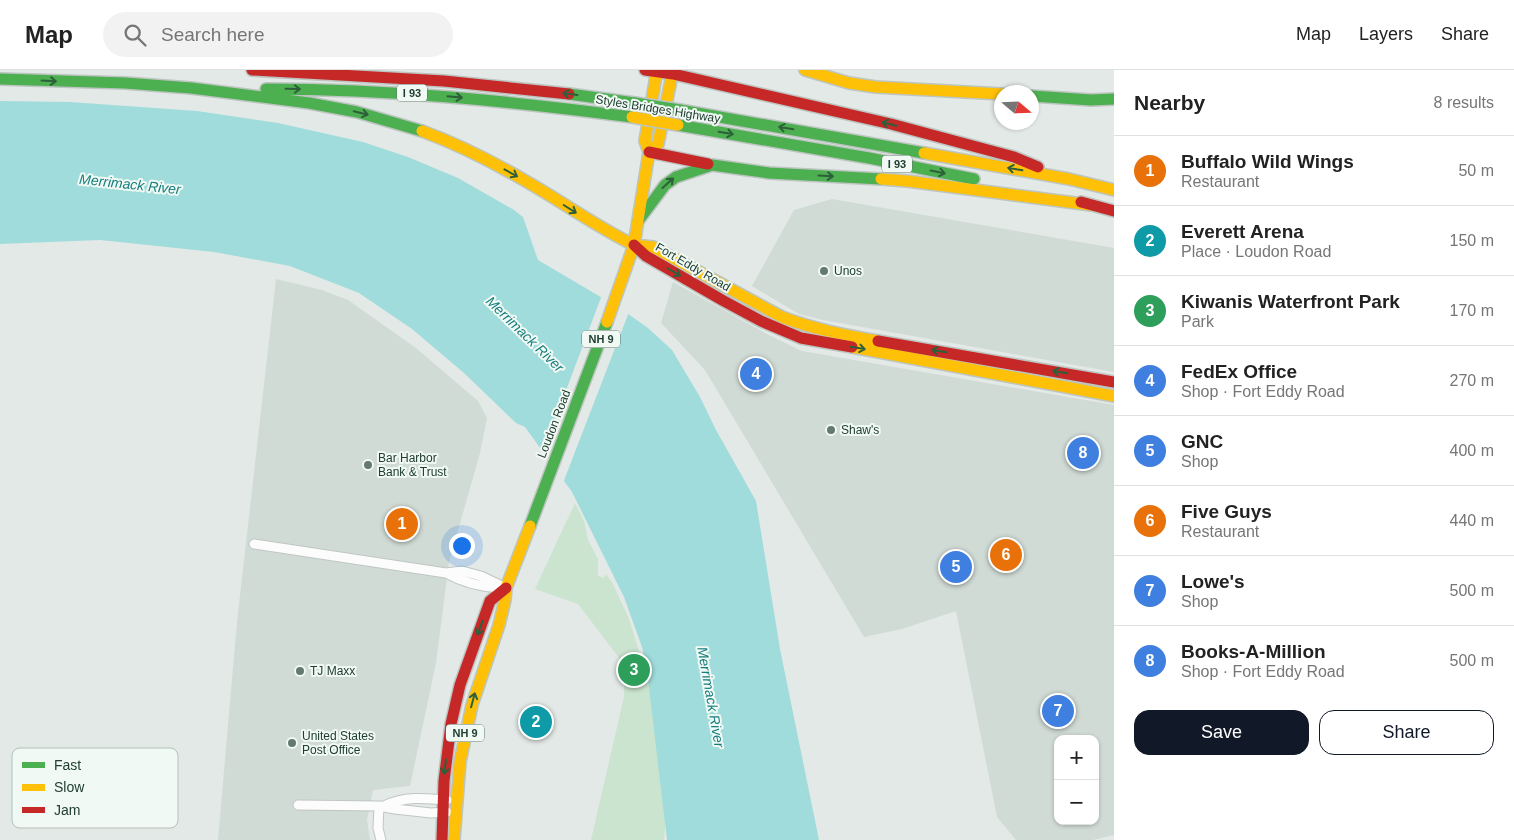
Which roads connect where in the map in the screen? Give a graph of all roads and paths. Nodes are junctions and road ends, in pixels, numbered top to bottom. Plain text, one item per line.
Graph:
1 (252, 70) edge
2 (653, 70) edge
3 (805, 70) edge
4 (673, 72) edge
5 (0, 79) edge
6 (192, 88) junction
7 (994, 94) edge
8 (1039, 96) edge
9 (1114, 99) edge
10 (649, 152) junction
11 (712, 165) junction
12 (1069, 179) junction
13 (1114, 190) edge
14 (1091, 205) junction
15 (1114, 211) edge
16 (638, 221) junction
17 (634, 245) junction
18 (1114, 382) edge
19 (1114, 396) edge
20 (254, 544) dead end
21 (506, 588) junction
22 (443, 799) junction
23 (298, 805) dead end
24 (381, 806) junction
25 (456, 806) junction
26 (443, 812) junction
27 (381, 840) edge
28 (442, 840) edge
29 (454, 840) edge

12 -> 1 main road, Styles Bridges Highway / I 93, bridge
2 - 4 main road
2 - 10 main road, Loudon Road / NH 9
3 - 7 main road
4 - 10 main road, Loudon Road / NH 9
12 -> 4 main road
5 -> 6 main road, I 93
6 -> 14 main road, Styles Bridges Highway / I 93, bridge
6 -> 17 main road
8 - 9 main road
10 - 11 main road
10 - 16 main road, Loudon Road / NH 9
11 -> 14 main road
16 -> 11 main road
12 - 13 main road, Styles Bridges Highway / I 93
14 - 15 main road, Styles Bridges Highway / I 93
16 - 17 main road, Loudon Road / NH 9
18 -> 17 main road, Fort Eddy Road
17 -> 19 main road, Fort Eddy Road
17 - 21 main road, Loudon Road / NH 9
20 - 21 street
21 -> 22 main road, Loudon Road / NH 9
25 -> 21 main road, Loudon Road / NH 9
22 - 24 street
22 - 25 street
22 - 26 main road, Loudon Road / NH 9
23 - 24 street
24 - 26 street
24 - 27 street
25 - 26 street
25 - 29 main road, Loudon Road / NH 9
26 - 28 main road, Loudon Road / NH 9

